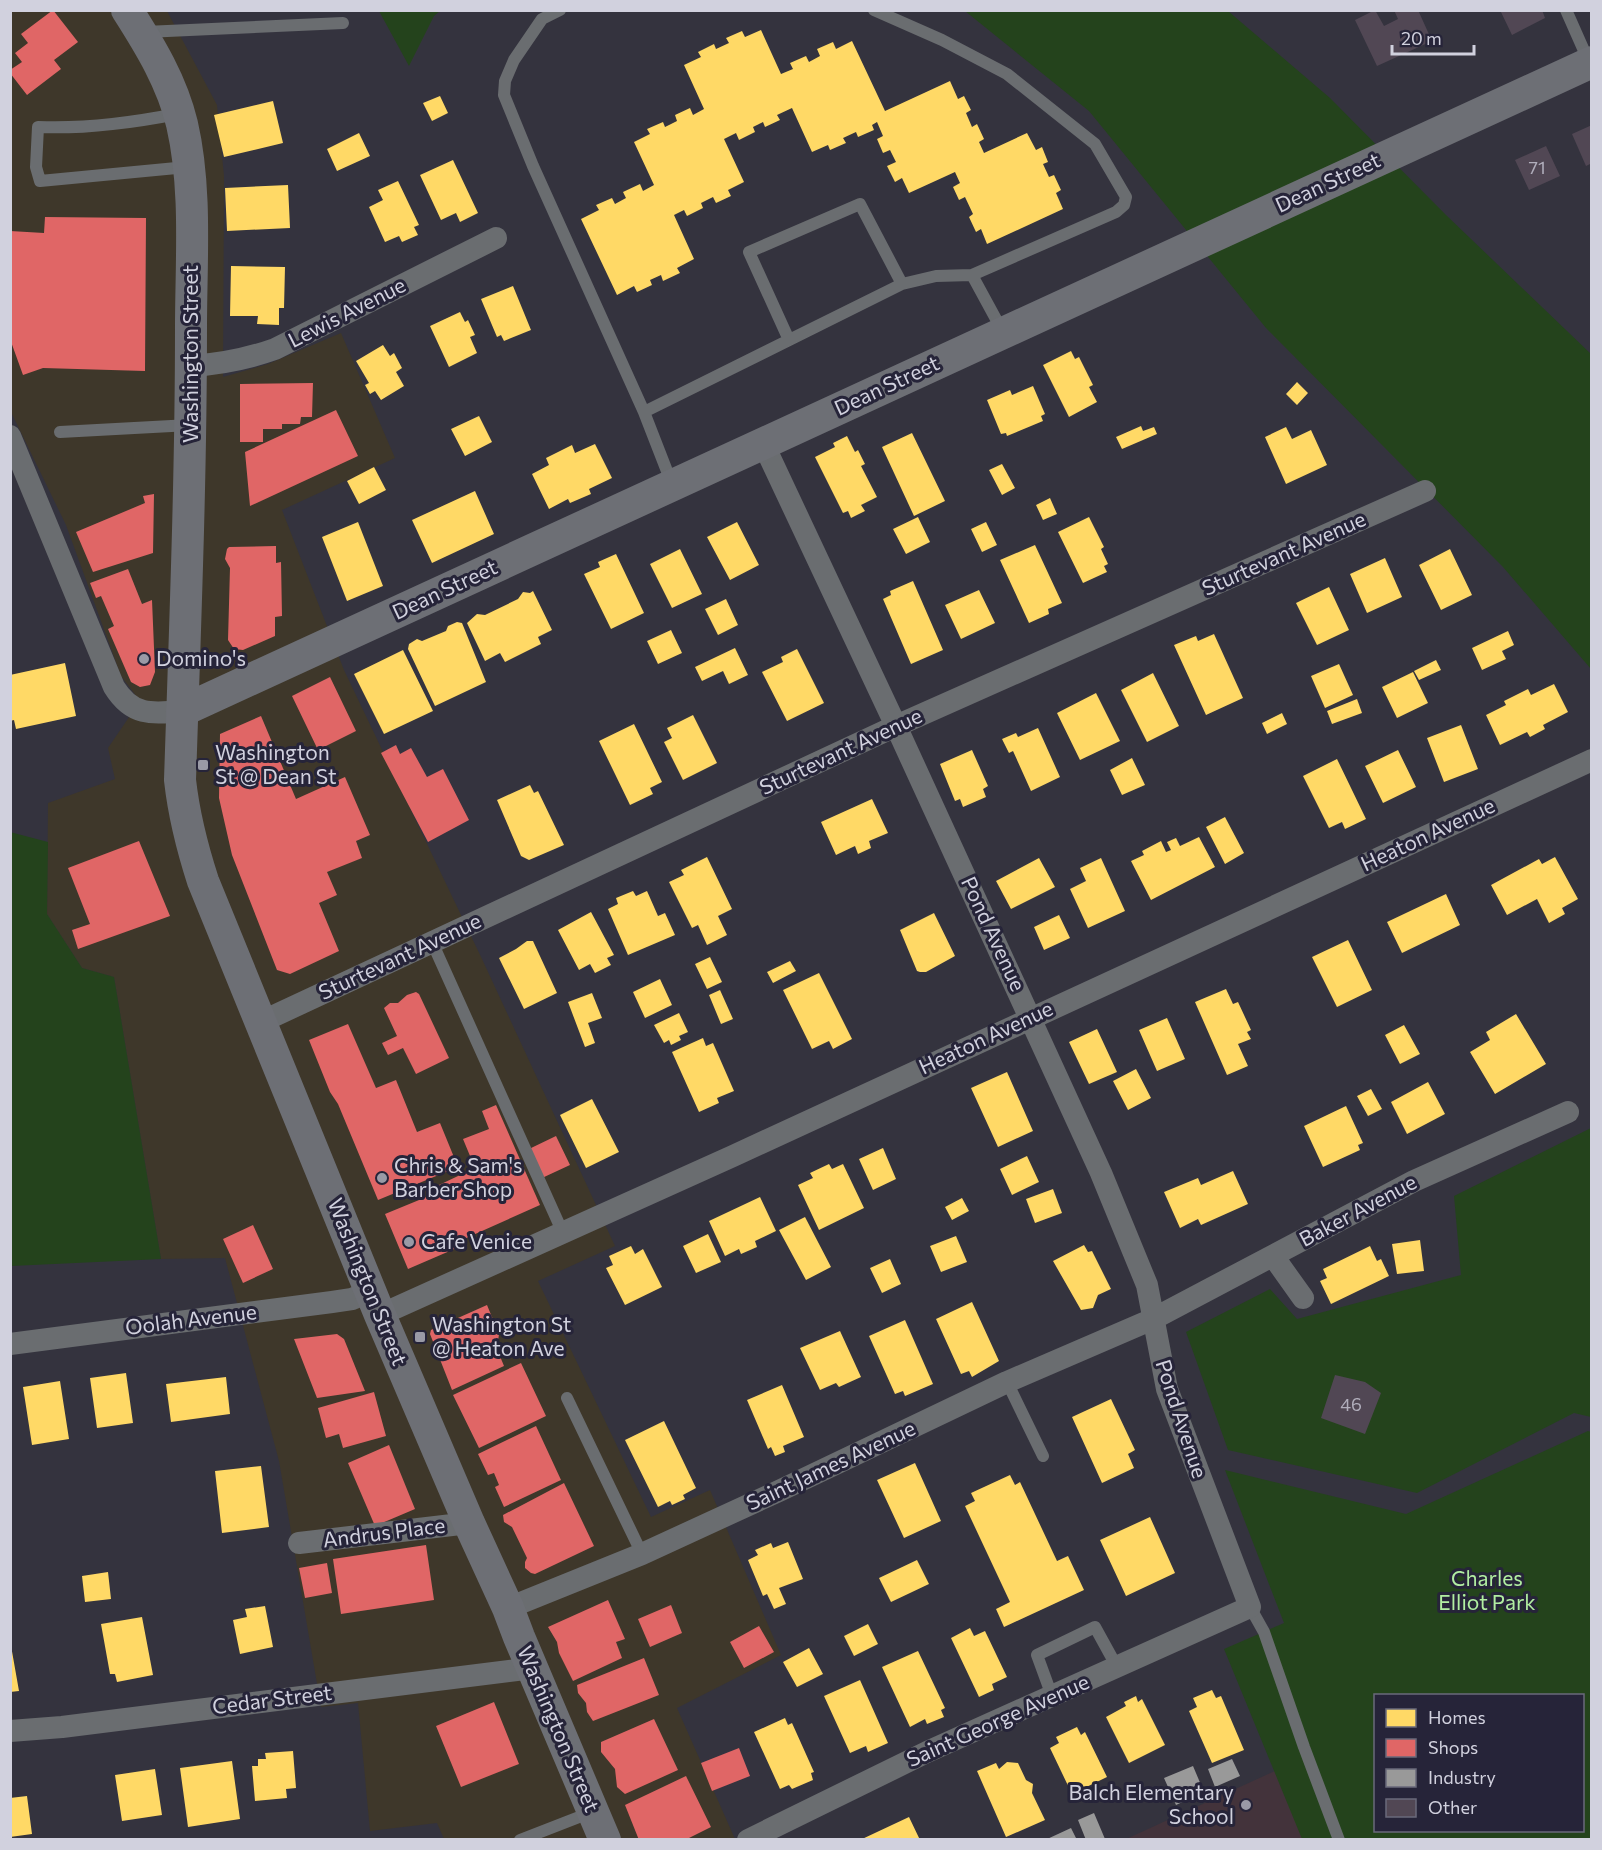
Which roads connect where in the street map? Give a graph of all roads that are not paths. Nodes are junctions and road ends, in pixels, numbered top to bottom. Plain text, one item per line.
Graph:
1 (560, 10) edge
2 (874, 10) edge
3 (1566, 10) edge
4 (134, 21) edge
5 (344, 23) dead end
6 (1591, 62) edge
7 (179, 114) junction
8 (189, 167) junction
9 (496, 238) dead end
10 (972, 275) junction
11 (902, 284) junction
12 (1003, 333) junction
13 (789, 340) junction
14 (191, 366) junction
15 (644, 412) junction
16 (191, 425) junction
17 (60, 432) dead end
18 (10, 436) edge
19 (763, 443) junction
20 (673, 485) junction
21 (1425, 491) dead end
22 (182, 711) junction
23 (896, 726) junction
24 (1592, 760) edge
25 (432, 942) junction
26 (1031, 1017) junction
27 (261, 1022) junction
28 (1568, 1113) dead end
29 (563, 1233) junction
30 (1273, 1256) junction
31 (1303, 1298) dead end
32 (375, 1303) junction
33 (1153, 1318) junction
34 (10, 1344) edge
35 (1007, 1382) junction
36 (567, 1398) dead end
37 (1043, 1456) dead end
38 (469, 1523) junction
39 (299, 1543) dead end
40 (642, 1554) junction
41 (1250, 1607) junction
42 (508, 1608) junction
43 (1117, 1667) junction
44 (534, 1668) junction
45 (1052, 1696) junction
46 (10, 1731) edge
47 (593, 1811) junction
48 (520, 1839) edge
49 (605, 1839) edge
50 (748, 1839) edge
51 (1339, 1839) edge

1 - 15 lane
2 - 10 lane
3 - 6 lane
4 - 5 lane
4 - 7 main road, Washington Street
6 - 12 main road, Dean Street
7 - 8 main road, Washington Street
7 - 8 lane
8 - 14 main road, Washington Street
9 - 14 street, Lewis Avenue
10 - 11 lane
10 - 12 lane
11 - 13 lane
11 - 13 lane
12 - 19 main road, Dean Street
13 - 15 lane
14 - 16 main road, Washington Street
15 - 20 lane
16 - 17 lane
16 - 22 main road, Washington Street
18 - 22 street
19 - 20 main road, Dean Street
19 - 23 street, Pond Avenue
20 - 22 main road, Dean Street
21 - 23 street, Sturtevant Avenue
22 - 27 main road, Washington Street
23 - 25 street, Sturtevant Avenue
23 - 26 street, Pond Avenue
24 - 26 street, Heaton Avenue
25 - 27 street, Sturtevant Avenue
25 - 29 lane
26 - 29 street, Heaton Avenue
26 - 33 street, Pond Avenue
27 - 32 main road, Washington Street
28 - 30 street, Baker Avenue
29 - 32 street, Heaton Avenue
30 - 31 street
30 - 33 street, Baker Avenue
32 - 34 street, Oolah Avenue
32 - 38 main road, Washington Street
33 - 35 street, Saint James Avenue
33 - 41 street, Pond Avenue
35 - 37 lane
35 - 40 street, Saint James Avenue
36 - 40 lane
38 - 39 street, Andrus Place
38 - 42 main road, Washington Street
40 - 42 street, Saint James Avenue
41 - 43 street, Saint George Avenue
41 - 51 lane
42 - 44 main road, Washington Street
43 - 45 street, Saint George Avenue
43 - 45 lane
44 - 46 street, Cedar Street
44 - 47 main road, Washington Street
45 - 50 street, Saint George Avenue
47 - 48 lane
47 - 49 main road, Washington Street

